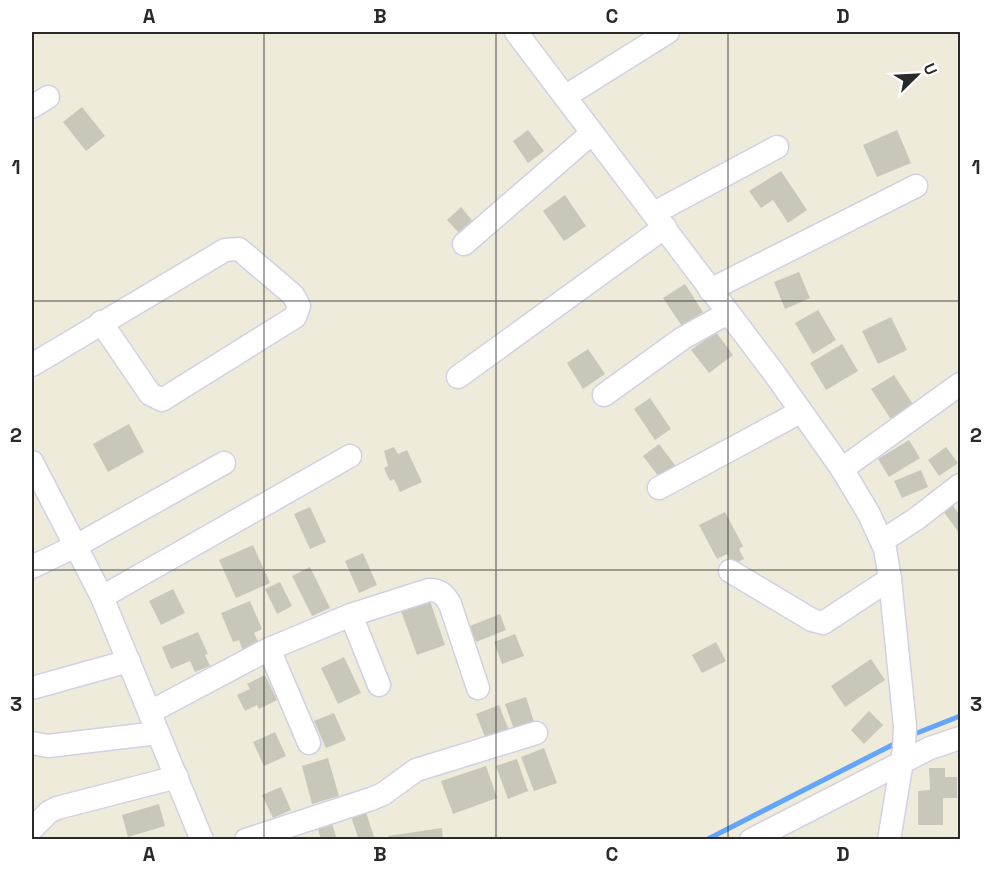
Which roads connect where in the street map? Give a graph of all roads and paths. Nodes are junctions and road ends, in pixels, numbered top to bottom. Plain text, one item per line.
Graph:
1 (516, 32) edge
2 (668, 32) edge
3 (566, 96) junction
4 (592, 133) junction
5 (777, 147) dead end
6 (916, 186) dead end
7 (660, 220) junction
8 (464, 244) dead end
9 (710, 290) junction
10 (728, 313) junction
11 (101, 322) junction
12 (32, 365) edge
13 (458, 377) dead end
14 (960, 384) edge
15 (604, 395) dead end
16 (800, 412) junction
17 (350, 456) dead end
18 (32, 462) edge
19 (224, 463) dead end
20 (842, 469) junction
21 (960, 485) edge
22 (659, 488) dead end
23 (882, 541) junction
24 (76, 546) junction
25 (32, 567) edge
26 (730, 571) dead end
27 (890, 579) junction
28 (102, 597) junction
29 (351, 615) junction
30 (269, 649) junction
31 (129, 661) junction
32 (380, 685) dead end
33 (32, 688) edge
34 (478, 688) dead end
35 (154, 723) junction
36 (536, 733) dead end
37 (960, 738) edge
38 (309, 742) dead end
39 (32, 743) edge
40 (904, 746) junction
41 (177, 777) junction
42 (32, 829) edge
43 (202, 840) edge
44 (246, 840) edge
45 (751, 840) edge
46 (889, 840) edge

1 - 3 street
2 - 3 street
3 - 4 street
4 - 7 street
4 - 8 street
5 - 7 street
6 - 9 street
7 - 9 street
7 - 13 street
9 - 10 street
10 - 15 street
10 - 16 street
11 - 11 street
11 - 12 street
14 - 20 street
16 - 20 street
16 - 22 street
17 - 28 street
18 - 24 street
19 - 24 street
20 - 23 street
21 - 23 street
23 - 27 street
24 - 25 street
24 - 28 street
26 - 27 street
27 - 40 street
28 - 31 street
29 - 30 street
29 - 32 street
29 - 34 street
30 - 35 street
30 - 38 street
31 - 33 street
31 - 35 street
35 - 39 street
35 - 41 street
36 - 44 street
37 - 40 street
40 - 45 street
40 - 46 street
41 - 42 street
41 - 43 street

